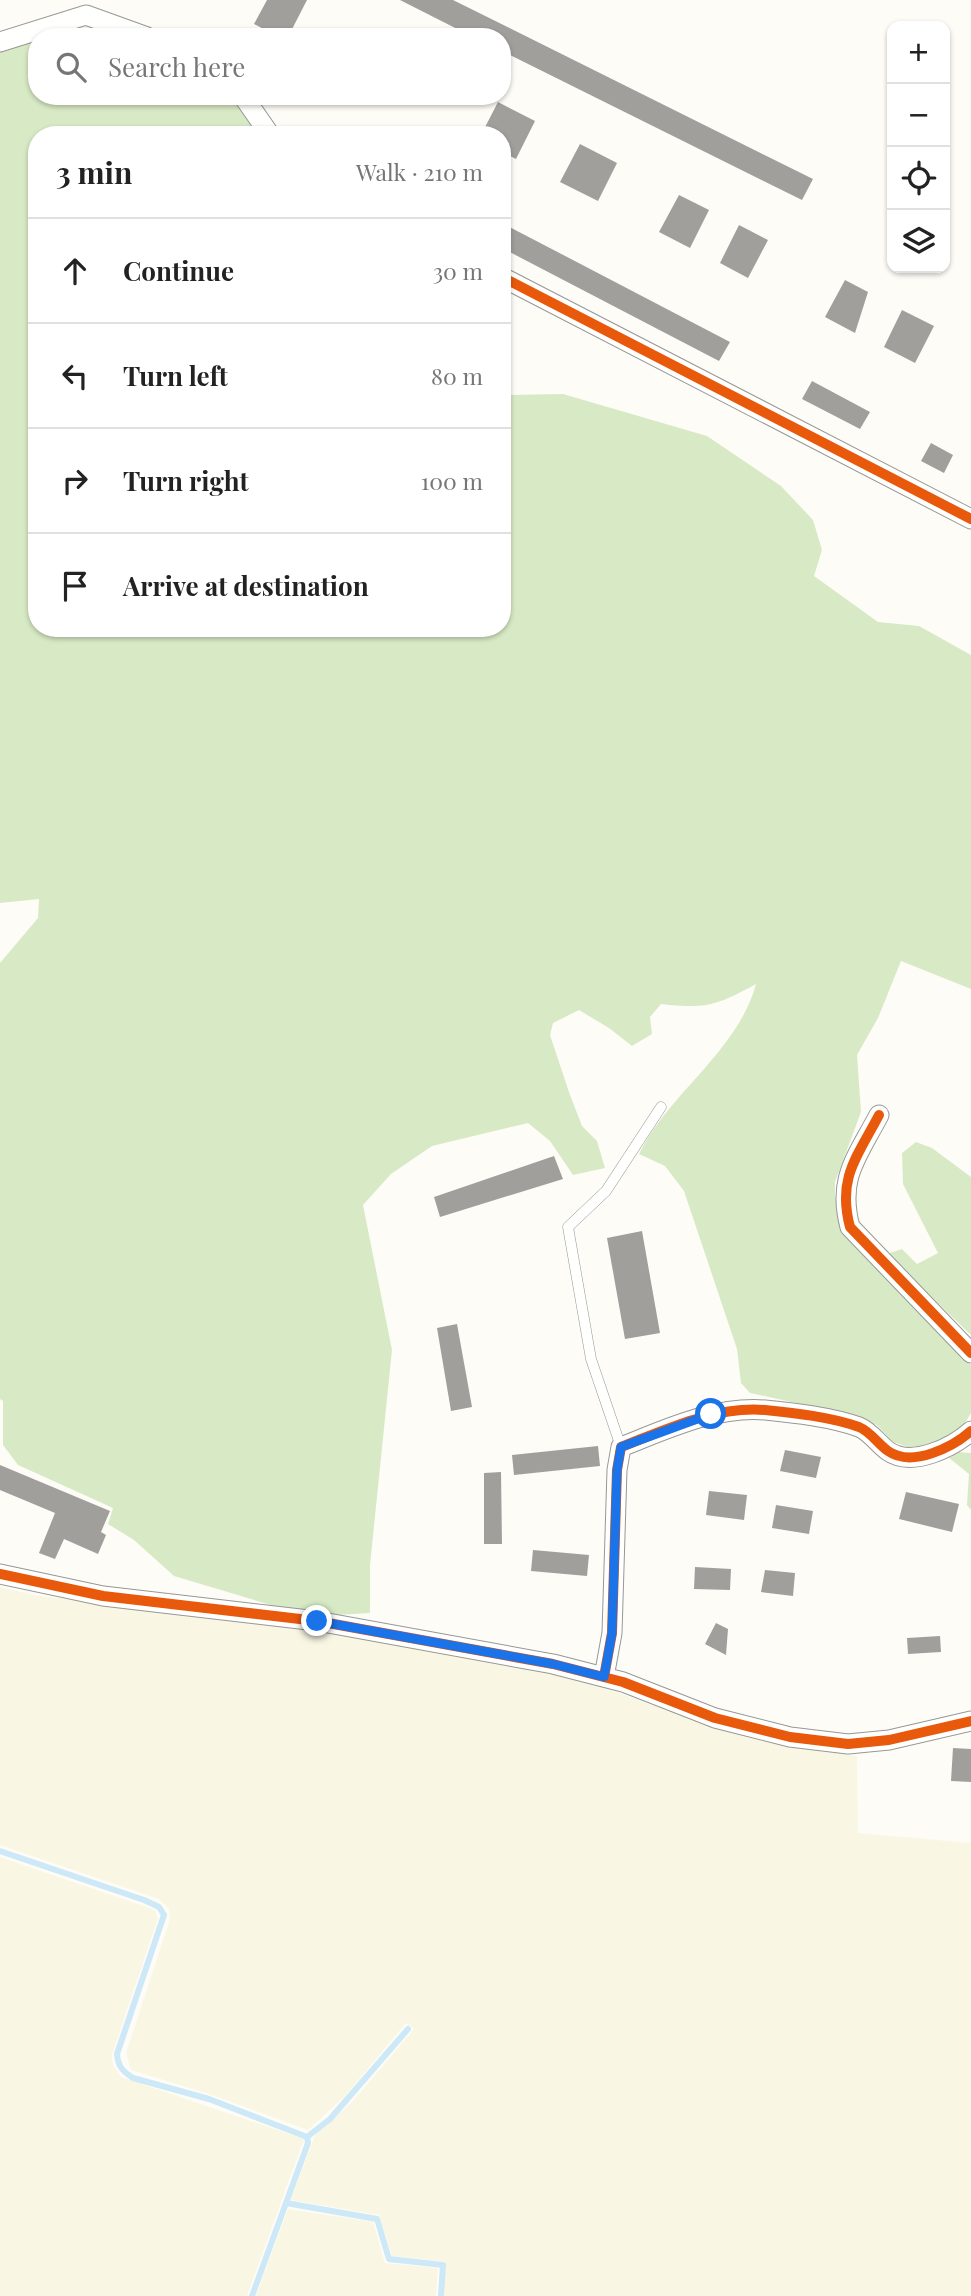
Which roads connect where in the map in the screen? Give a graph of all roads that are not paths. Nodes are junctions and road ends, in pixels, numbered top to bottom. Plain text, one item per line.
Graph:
1 (45, 28) edge
2 (122, 28) edge
3 (28, 33) edge
4 (0, 42) edge
5 (249, 105) edge
6 (264, 126) edge
7 (511, 282) edge
8 (971, 519) edge
9 (661, 1107) dead end
10 (878, 1115) dead end
11 (971, 1353) edge
12 (971, 1431) edge
13 (621, 1447) junction
14 (0, 1574) edge
15 (604, 1677) junction
16 (971, 1721) edge

1 - 2 street
3 - 4 street
5 - 6 street
7 - 8 street
9 - 13 lane
10 - 11 street
12 - 13 street
13 - 15 street
14 - 15 street
15 - 16 street

